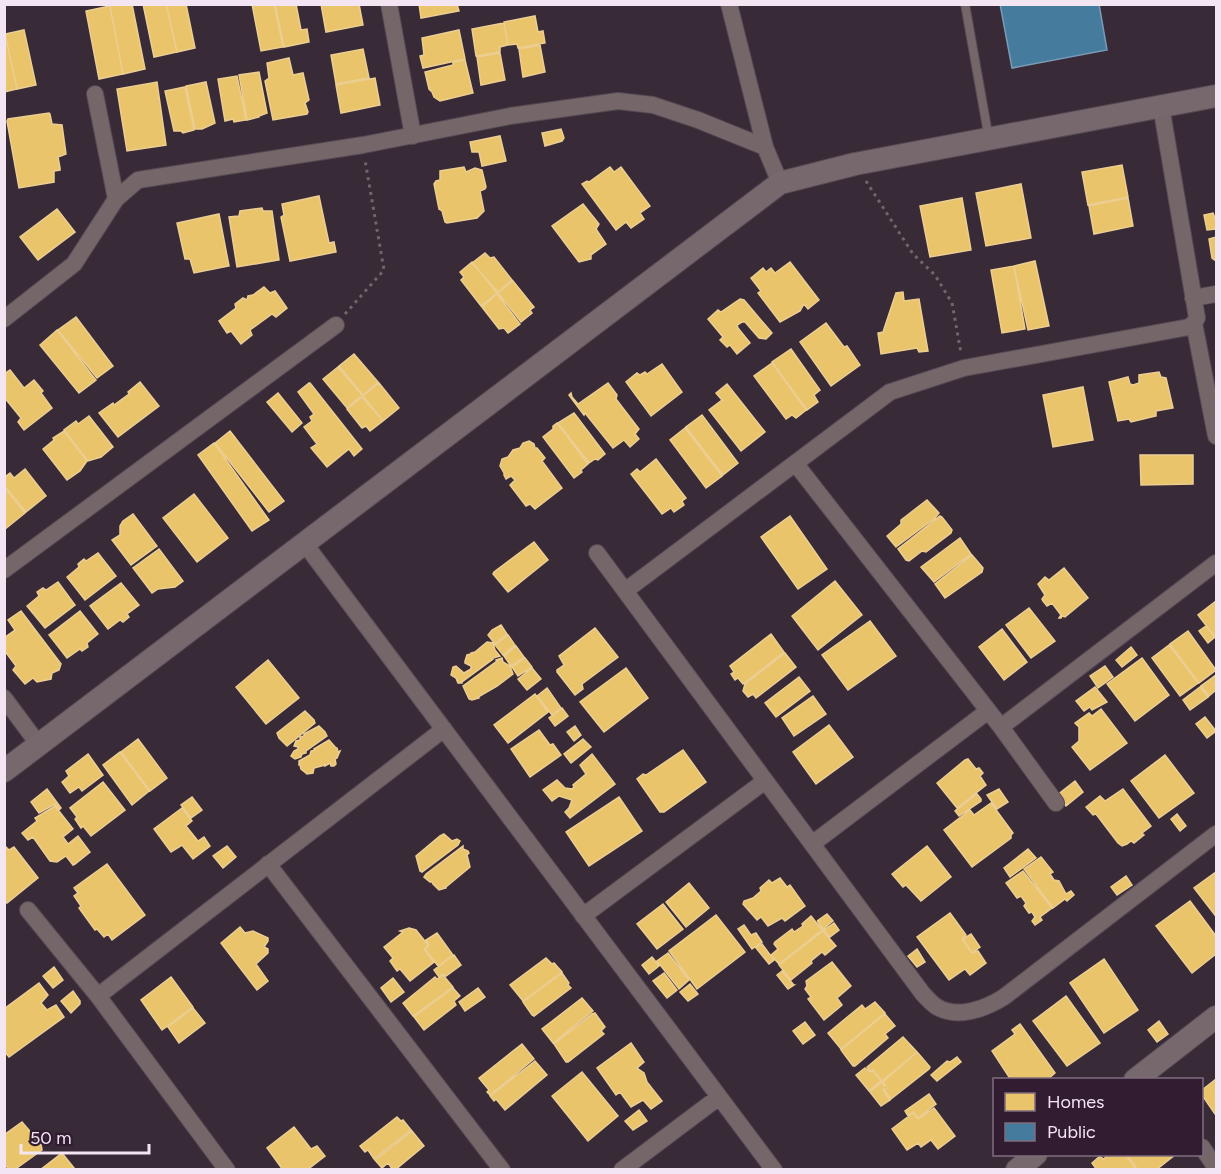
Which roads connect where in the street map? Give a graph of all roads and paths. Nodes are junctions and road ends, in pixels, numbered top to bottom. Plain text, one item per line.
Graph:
1 (389, 4) edge
2 (729, 4) edge
3 (965, 4) edge
4 (95, 94) dead end
5 (1216, 96) edge
6 (1161, 106) junction
7 (413, 136) junction
8 (989, 139) junction
9 (363, 146) junction
10 (765, 147) junction
11 (855, 164) junction
12 (780, 183) junction
13 (116, 199) junction
14 (1216, 294) edge
15 (1193, 298) junction
16 (4, 318) edge
17 (1194, 323) junction
18 (336, 325) joint
19 (964, 368) junction
20 (1216, 436) edge
21 (795, 463) junction
22 (305, 544) junction
23 (597, 553) dead end
24 (1216, 563) edge
25 (4, 570) edge
26 (625, 591) junction
27 (4, 698) edge
28 (988, 711) junction
29 (1000, 727) junction
30 (444, 729) junction
31 (39, 745) junction
32 (4, 771) edge
33 (765, 781) junction
34 (1056, 803) dead end
35 (1216, 834) edge
36 (812, 844) junction
37 (268, 864) junction
38 (28, 910) dead end
39 (583, 916) junction
40 (98, 996) junction
41 (1216, 1017) edge
42 (1144, 1077) edge
43 (719, 1097) junction
44 (1203, 1149) edge
45 (1035, 1156) edge
46 (1216, 1168) edge
47 (227, 1170) edge
48 (502, 1170) edge
49 (622, 1170) edge
50 (774, 1170) edge
51 (1017, 1170) edge

1 - 7 street
2 - 10 street
3 - 8 lane
4 - 13 street
5 - 6 street
6 - 8 street
6 - 15 street
7 - 9 street
7 - 10 street
8 - 11 street
9 - 13 street
9 - 18 path
10 - 12 street
11 - 12 street
11 - 19 path
12 - 22 street
13 - 16 street
14 - 15 street
15 - 17 street
17 - 19 street
17 - 20 street
18 - 25 street
19 - 21 street
21 - 26 street
21 - 28 street
22 - 30 street
22 - 31 street
23 - 26 street
24 - 29 street
26 - 33 street
27 - 31 street
28 - 29 street
28 - 36 street
29 - 34 street
30 - 37 street
30 - 39 street
31 - 32 street
33 - 36 street
33 - 39 street
35 - 36 street
37 - 40 street
37 - 48 street
38 - 40 street
39 - 43 street
40 - 47 street
41 - 42 street
43 - 49 street
43 - 50 street
44 - 46 street
45 - 51 street

